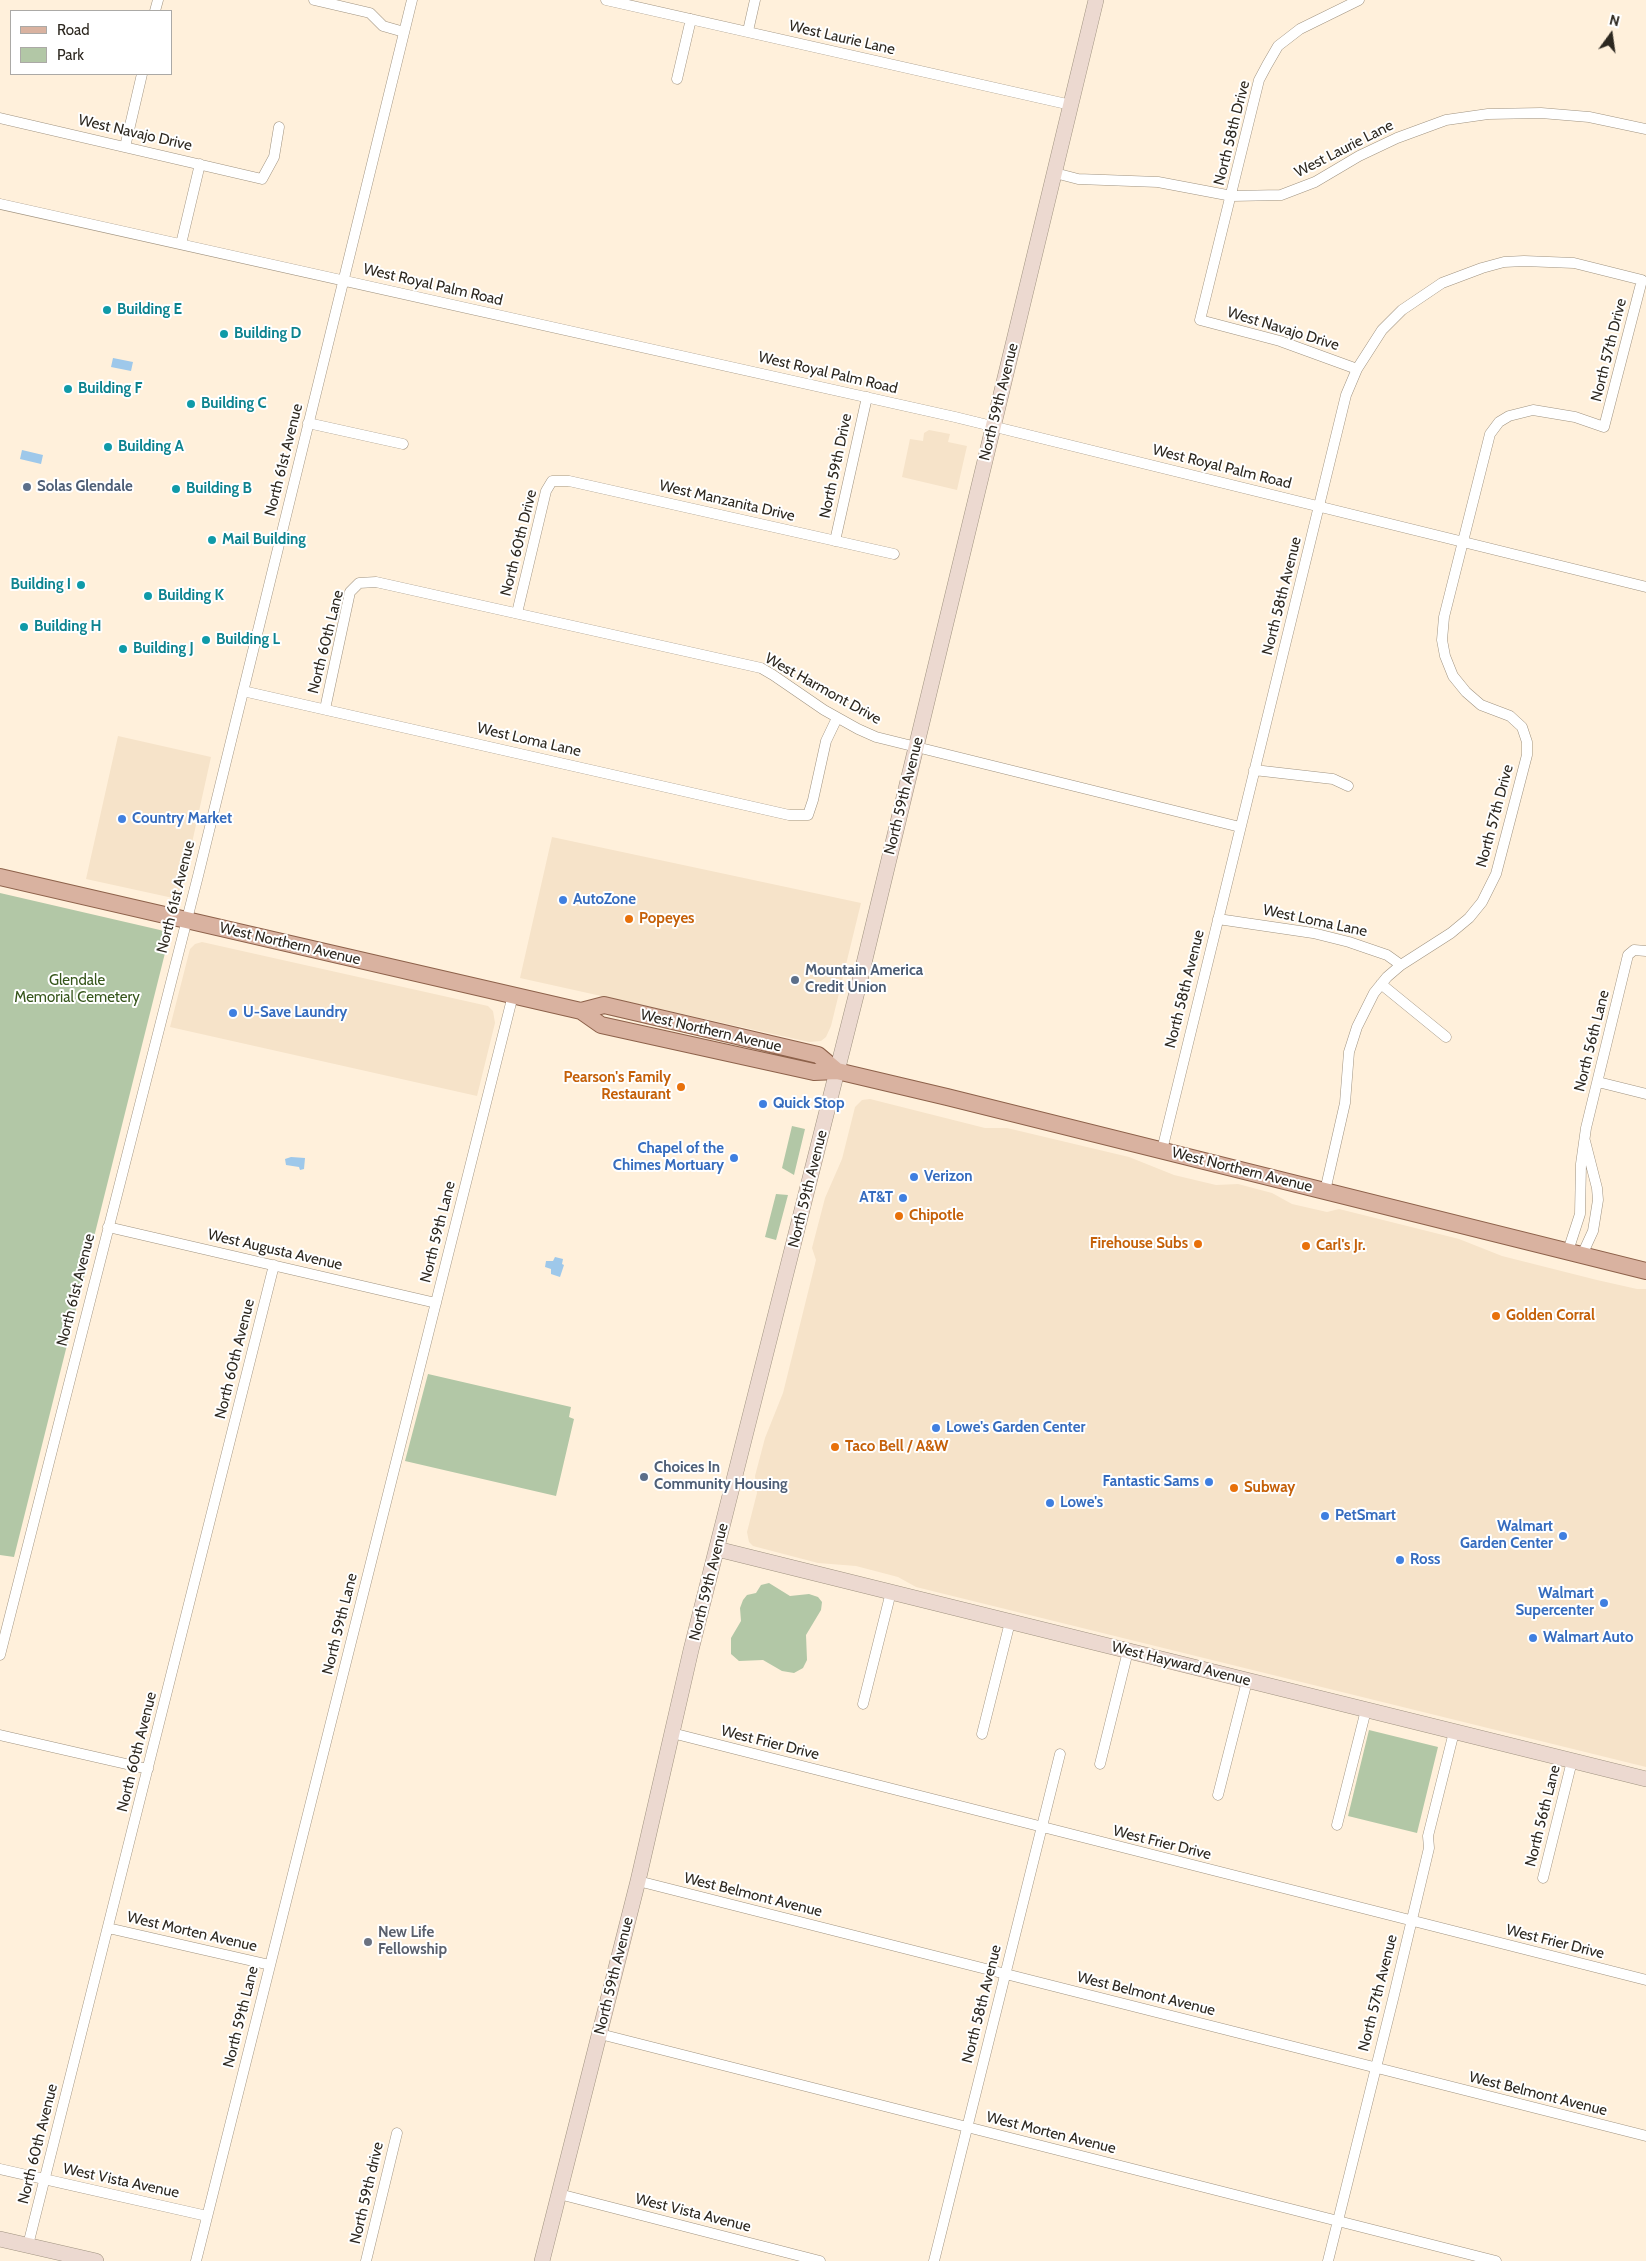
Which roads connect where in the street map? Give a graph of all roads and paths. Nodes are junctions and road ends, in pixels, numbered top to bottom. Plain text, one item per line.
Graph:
1 (314, 0) edge
2 (412, 0) edge
3 (606, 0) edge
4 (755, 0) edge
5 (1096, 0) edge
6 (1359, 0) edge
7 (691, 19) junction
8 (748, 31) junction
9 (404, 32) junction
10 (142, 75) edge
11 (677, 79) dead end
12 (1071, 105) junction
13 (0, 118) edge
14 (279, 126) dead end
15 (1646, 129) edge
16 (126, 147) junction
17 (200, 164) junction
18 (1055, 173) junction
19 (1232, 196) junction
20 (0, 204) edge
21 (181, 244) junction
22 (343, 280) junction
23 (1642, 280) joint
24 (1200, 320) joint
25 (1357, 369) junction
26 (867, 397) junction
27 (308, 423) junction
28 (993, 426) junction
29 (403, 444) dead end
30 (552, 481) joint
31 (1319, 506) junction
32 (835, 541) junction
33 (1463, 542) junction
34 (894, 554) dead end
35 (358, 583) joint
36 (1646, 586) edge
37 (518, 613) junction
38 (243, 691) junction
39 (325, 709) junction
40 (837, 718) junction
41 (916, 747) junction
42 (1254, 770) junction
43 (1348, 786) dead end
44 (1240, 827) junction
45 (0, 877) edge
46 (1218, 919) junction
47 (186, 920) junction
48 (1646, 950) edge
49 (1401, 965) junction
50 (1381, 984) junction
51 (513, 995) junction
52 (1446, 1037) dead end
53 (837, 1071) junction
54 (1598, 1082) junction
55 (1646, 1094) edge
56 (1584, 1140) junction
57 (1162, 1150) junction
58 (1325, 1190) junction
59 (108, 1227) junction
60 (1575, 1253) junction
61 (274, 1265) junction
62 (1646, 1271) edge
63 (436, 1303) junction
64 (717, 1549) junction
65 (891, 1592) junction
66 (1010, 1622) junction
67 (2, 1637) edge
68 (1128, 1651) junction
69 (0, 1655) edge
70 (1247, 1681) junction
71 (863, 1704) dead end
72 (1366, 1710) junction
73 (1454, 1732) junction
74 (672, 1733) junction
75 (982, 1734) dead end
76 (0, 1735) edge
77 (1060, 1754) dead end
78 (1572, 1761) junction
79 (1100, 1764) dead end
80 (148, 1770) junction
81 (1646, 1779) edge
82 (1218, 1795) dead end
83 (1337, 1825) dead end
84 (1042, 1828) junction
85 (1543, 1878) dead end
86 (638, 1881) junction
87 (1411, 1921) junction
88 (108, 1928) junction
89 (270, 1965) junction
90 (1005, 1974) junction
91 (1646, 1980) edge
92 (600, 2034) junction
93 (1375, 2068) junction
94 (967, 2127) junction
95 (396, 2132) dead end
96 (1646, 2136) edge
97 (0, 2169) edge
98 (45, 2180) junction
99 (559, 2194) junction
100 (207, 2216) junction
101 (1338, 2221) junction
102 (0, 2239) edge
103 (28, 2245) junction
104 (96, 2261) edge
105 (196, 2261) edge
106 (366, 2261) edge
107 (542, 2261) edge
108 (820, 2261) edge
109 (934, 2261) edge
110 (1328, 2261) edge
111 (1496, 2261) edge

1 - 9 street
2 - 9 street, North 61st Avenue
3 - 7 street, West Laurie Lane
4 - 8 street
5 - 12 main road, North 59th Avenue
6 - 19 street, North 58th Drive
7 - 8 street, West Laurie Lane
7 - 11 street
8 - 12 street, West Laurie Lane
9 - 22 street, North 61st Avenue
10 - 16 street
12 - 18 main road, North 59th Avenue
13 - 16 street, West Navajo Drive
14 - 17 street, West Navajo Drive
15 - 19 street, West Laurie Lane
16 - 17 street, West Navajo Drive
17 - 21 street
18 - 19 street, West Laurie Lane
18 - 28 main road, North 59th Avenue
19 - 24 street, North 58th Drive
20 - 21 street, West Royal Palm Road
21 - 22 street, West Royal Palm Road
22 - 26 street, West Royal Palm Road
22 - 27 street, North 61st Avenue
23 - 25 street, North 58th Avenue
23 - 33 street, North 57th Drive
24 - 25 street, West Navajo Drive
25 - 31 street, North 58th Avenue
26 - 28 street, West Royal Palm Road
26 - 32 street, North 59th Drive
27 - 29 street
27 - 38 street, North 61st Avenue
28 - 31 street, West Royal Palm Road
28 - 41 main road, North 59th Avenue
30 - 32 street, West Manzanita Drive
30 - 37 street, North 60th Drive
31 - 33 street, West Royal Palm Road
31 - 42 street, North 58th Avenue
32 - 34 street, West Manzanita Drive
33 - 36 street, West Royal Palm Road
33 - 49 street, North 57th Drive
35 - 37 street, West Harmont Drive
35 - 39 street, North 60th Lane
37 - 40 street, West Harmont Drive
38 - 39 street, West Loma Lane
38 - 47 street, North 61st Avenue
39 - 40 street, West Loma Lane
40 - 41 street, West Harmont Drive
41 - 44 street, West Harmont Drive
41 - 53 main road, North 59th Avenue
42 - 43 street
42 - 44 street, North 58th Avenue
44 - 46 street, North 58th Avenue
45 - 47 main road, West Northern Avenue
46 - 49 street, West Loma Lane
46 - 57 street, North 58th Avenue
47 - 51 main road, West Northern Avenue
47 - 59 street, North 61st Avenue
48 - 54 street, North 56th Lane
49 - 50 street, North 57th Drive
50 - 52 street
50 - 58 street, North 57th Drive
51 - 53 main road, West Northern Avenue
51 - 63 street, North 59th Lane
53 - 57 main road, West Northern Avenue
53 - 64 main road, North 59th Avenue
54 - 55 street
54 - 56 street, North 56th Lane
56 - 60 street, North 56th Lane
56 - 60 street, North 56th Lane
57 - 58 main road, West Northern Avenue
58 - 60 main road, West Northern Avenue
59 - 61 street, West Augusta Avenue
59 - 67 street, North 61st Avenue
60 - 62 main road, West Northern Avenue
61 - 63 street, West Augusta Avenue
61 - 80 street, North 60th Avenue
63 - 89 street, North 59th Lane
64 - 65 main road, West Hayward Avenue
64 - 74 main road, North 59th Avenue
65 - 66 main road, West Hayward Avenue
65 - 71 street
66 - 68 main road, West Hayward Avenue
66 - 75 street
67 - 69 street, North 61st Avenue
68 - 70 main road, West Hayward Avenue
68 - 79 street
70 - 72 main road, West Hayward Avenue
70 - 82 street
72 - 73 main road, West Hayward Avenue
72 - 83 street
73 - 78 main road, West Hayward Avenue
73 - 87 street, North 57th Avenue
74 - 84 street, West Frier Drive
74 - 86 main road, North 59th Avenue
76 - 80 street
77 - 84 street, North 58th Avenue
78 - 81 main road, West Hayward Avenue
78 - 85 street, North 56th Lane
80 - 88 street, North 60th Avenue
84 - 87 street, West Frier Drive
84 - 90 street, North 58th Avenue
86 - 90 street, West Belmont Avenue
86 - 92 main road, North 59th Avenue
87 - 91 street, West Frier Drive
87 - 93 street, North 57th Avenue
88 - 89 street, West Morten Avenue
88 - 98 street, North 60th Avenue
89 - 100 street, North 59th Lane
90 - 93 street, West Belmont Avenue
90 - 94 street, North 58th Avenue
92 - 94 street, West Morten Avenue
92 - 99 main road, North 59th Avenue
93 - 96 street, West Belmont Avenue
93 - 101 street, North 57th Avenue
94 - 101 street, West Morten Avenue
94 - 109 street, North 58th Avenue
95 - 106 street, North 59th drive
97 - 98 street, West Vista Avenue
98 - 100 street, West Vista Avenue
98 - 103 street, North 60th Avenue
99 - 107 main road, North 59th Avenue
99 - 108 street, West Vista Avenue
100 - 105 street, North 59th Lane
101 - 110 street, North 57th Avenue
101 - 111 street, West Morten Avenue
102 - 103 main road
103 - 104 main road

